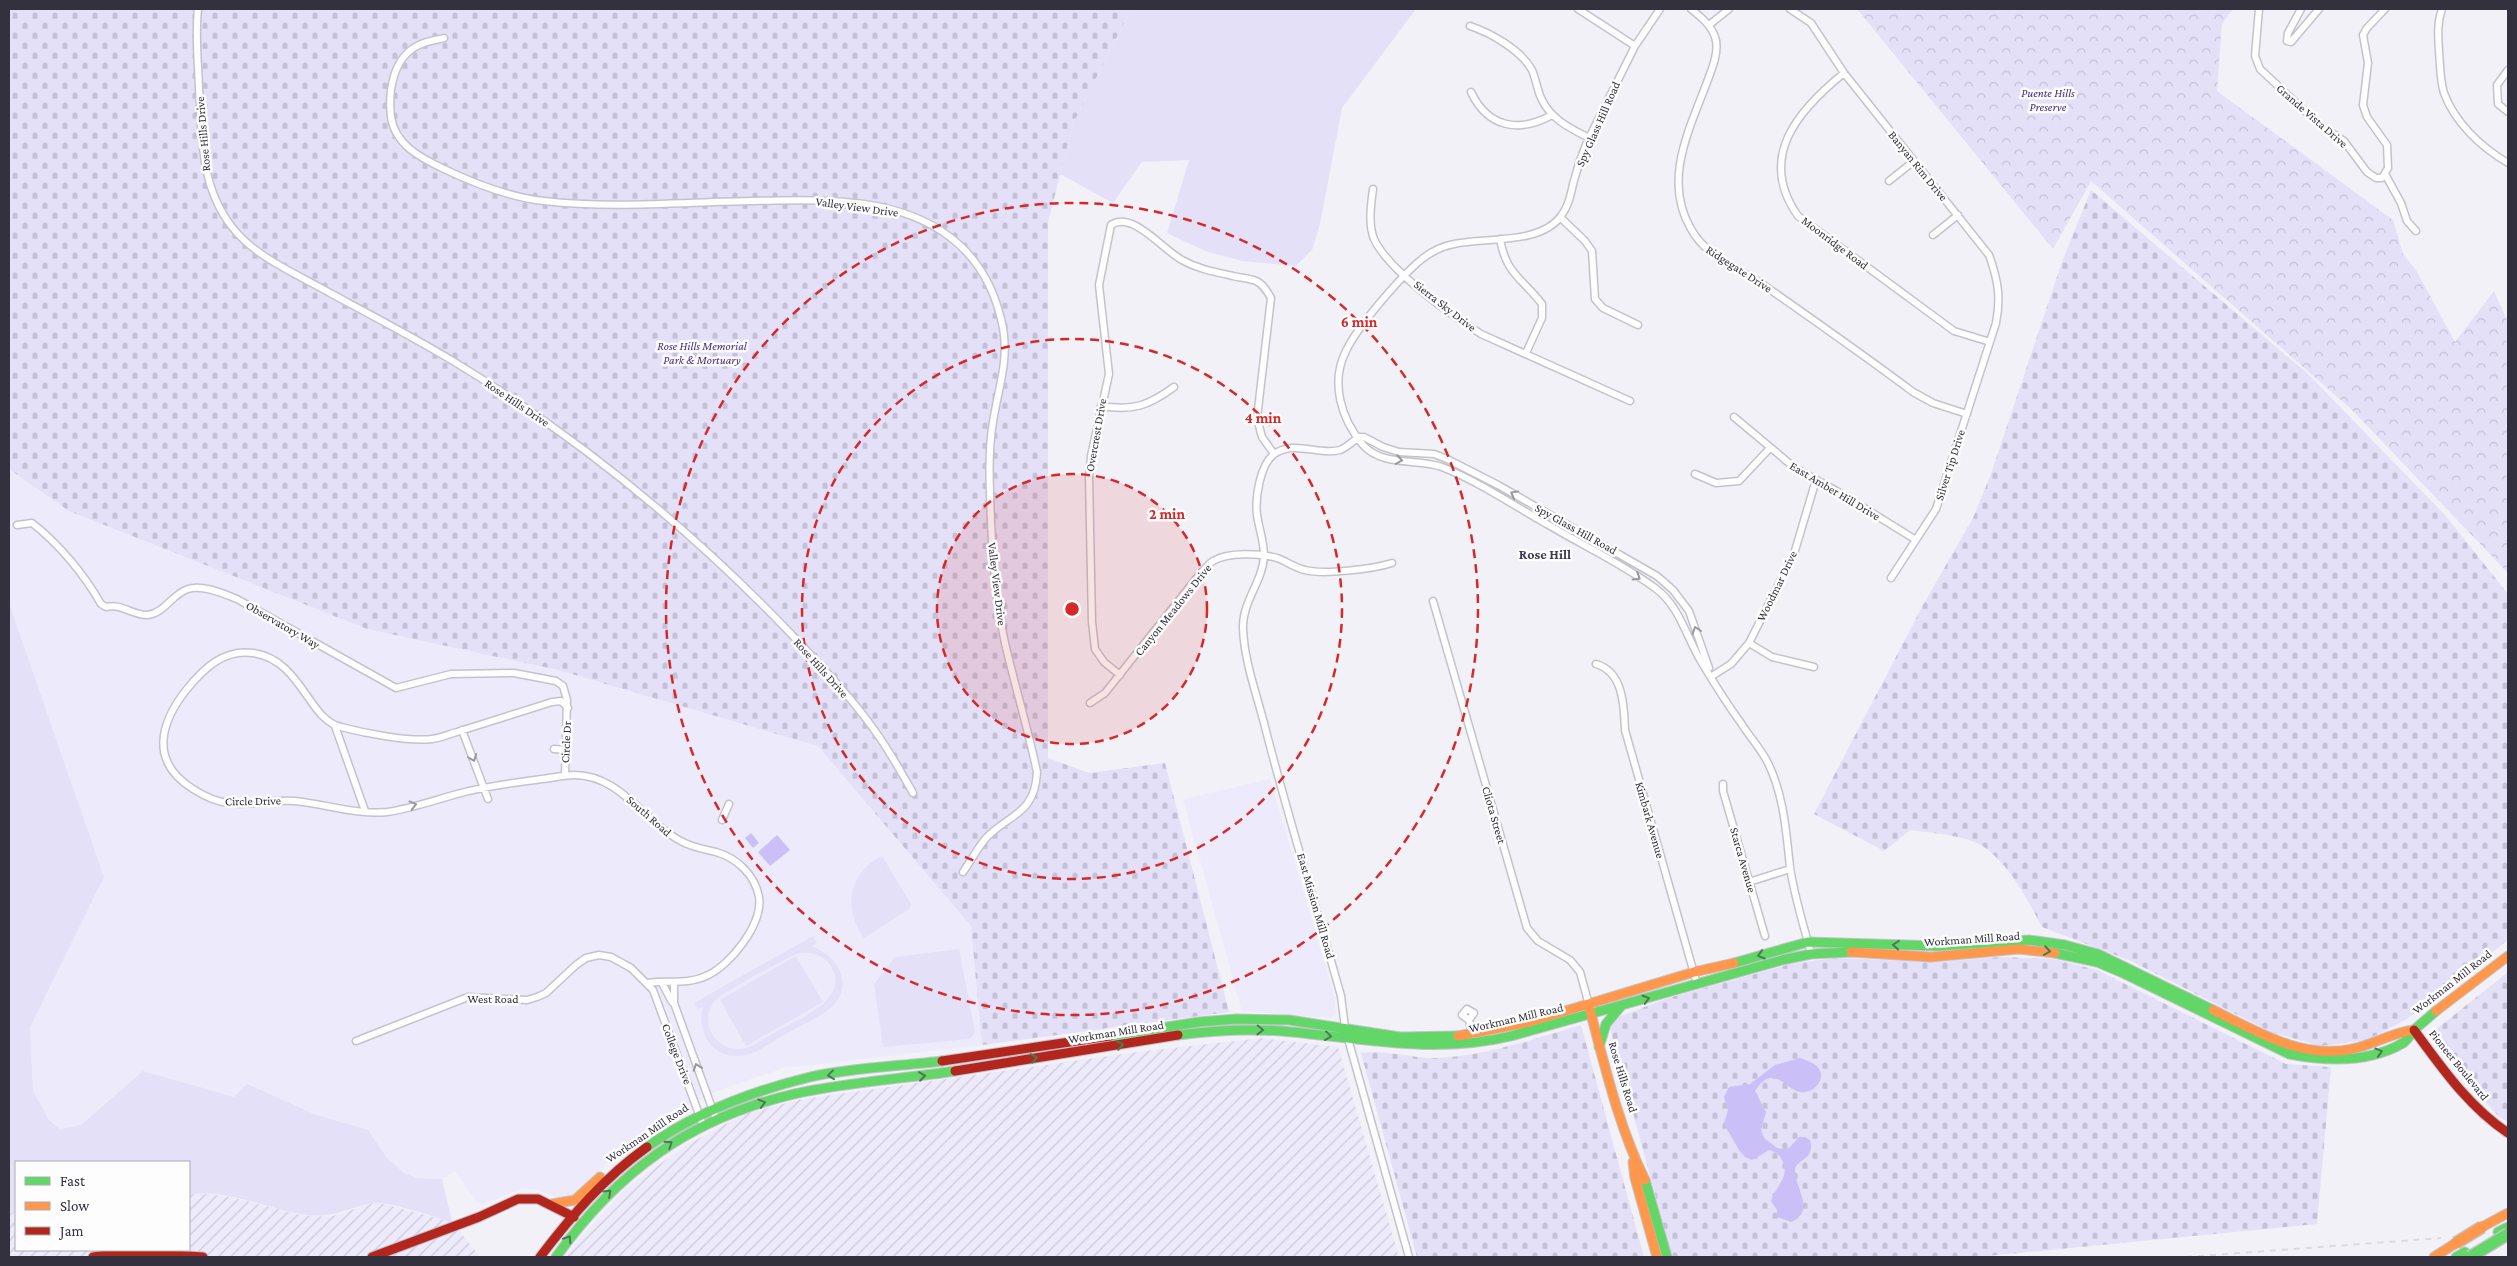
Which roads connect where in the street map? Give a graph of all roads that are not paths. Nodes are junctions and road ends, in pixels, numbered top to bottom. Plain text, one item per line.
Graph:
1 (198, 9) edge
2 (1578, 9) edge
3 (1660, 9) edge
4 (1692, 9) edge
5 (1729, 9) edge
6 (1790, 9) edge
7 (2259, 9) edge
8 (2301, 9) edge
9 (2319, 9) edge
10 (2385, 9) edge
11 (2442, 9) edge
12 (1709, 25) junction
13 (1470, 26) dead end
14 (444, 38) dead end
15 (1635, 46) junction
16 (2508, 70) edge
17 (1844, 74) junction
18 (1471, 92) dead end
19 (2508, 112) edge
20 (1552, 115) junction
21 (1589, 138) junction
22 (1914, 161) junction
23 (2508, 163) edge
24 (2384, 174) junction
25 (1889, 181) dead end
26 (1373, 189) dead end
27 (1958, 215) junction
28 (1561, 218) junction
29 (2416, 231) dead end
30 (1933, 235) dead end
31 (1500, 239) junction
32 (1405, 276) junction
33 (1638, 325) dead end
34 (1990, 342) junction
35 (1526, 353) junction
36 (1174, 387) dead end
37 (1630, 401) dead end
38 (1101, 406) junction
39 (1967, 414) junction
40 (1734, 417) dead end
41 (1359, 437) junction
42 (1770, 448) junction
43 (1274, 454) junction
44 (1695, 474) dead end
45 (1816, 480) junction
46 (17, 525) dead end
47 (1916, 540) junction
48 (1264, 556) junction
49 (1392, 563) dead end
50 (1890, 578) dead end
51 (1433, 601) dead end
52 (1749, 643) junction
53 (1596, 664) dead end
54 (1814, 667) dead end
55 (1120, 675) junction
56 (1712, 676) junction
57 (1090, 703) dead end
58 (568, 708) junction
59 (335, 726) junction
60 (462, 730) junction
61 (554, 749) dead end
62 (566, 750) junction
63 (565, 776) junction
64 (1723, 784) dead end
65 (484, 786) junction
66 (912, 793) dead end
67 (488, 799) dead end
68 (729, 804) dead end
69 (366, 811) junction
70 (722, 820) dead end
71 (1790, 869) junction
72 (964, 872) dead end
73 (1749, 882) junction
74 (1765, 936) dead end
75 (1808, 942) junction
76 (1811, 954) junction
77 (2508, 956) edge
78 (1694, 972) junction
79 (648, 983) junction
80 (662, 983) junction
81 (674, 983) junction
82 (1697, 984) junction
83 (674, 1003) junction
84 (1621, 1006) junction
85 (1590, 1010) junction
86 (1236, 1019) junction
87 (2414, 1030) junction
88 (1472, 1031) junction
89 (1346, 1033) junction
90 (1188, 1034) junction
91 (356, 1041) dead end
92 (1599, 1047) junction
93 (714, 1114) junction
94 (701, 1120) junction
95 (2508, 1132) edge
96 (1633, 1156) junction
97 (620, 1167) junction
98 (552, 1204) junction
99 (2508, 1212) edge
100 (575, 1218) junction
101 (2508, 1220) edge
102 (2484, 1230) junction
103 (2505, 1231) edge
104 (2462, 1251) edge
105 (93, 1257) edge
106 (203, 1257) edge
107 (372, 1257) edge
108 (540, 1257) edge
109 (556, 1257) edge
110 (1409, 1257) edge
111 (1657, 1257) edge
112 (1667, 1257) edge
113 (2434, 1257) edge
114 (2447, 1257) edge

1 - 66 street, Rose Hills Drive
2 - 15 street
3 - 15 street, Spy Glass Hill Road
4 - 12 street
5 - 12 street
6 - 17 street, Banyan Rim Drive
7 - 24 street, Grande Vista Drive
8 - 9 street
10 - 24 street
11 - 23 street
12 - 39 street, Ridgegate Drive
13 - 20 street
14 - 72 street, Valley View Drive
15 - 21 street, Spy Glass Hill Road
16 - 19 street
17 - 22 street, Banyan Rim Drive
17 - 34 street, Moonridge Road
18 - 20 street
20 - 21 street
21 - 28 street, Spy Glass Hill Road
22 - 25 street
22 - 27 street, Banyan Rim Drive
24 - 29 street
26 - 32 street, Sierra Sky Drive
27 - 30 street
27 - 34 street, Banyan Rim Drive
28 - 31 street, Spy Glass Hill Road
28 - 33 street
31 - 32 street, Spy Glass Hill Road
31 - 35 street
32 - 35 street, Sierra Sky Drive
32 - 41 street, Spy Glass Hill Road
34 - 39 street, Silver Tip Drive
35 - 37 street, Sierra Sky Drive
36 - 38 street
38 - 43 street, Overcrest Drive
38 - 55 street, Overcrest Drive
39 - 47 street, Silver Tip Drive
40 - 42 street, East Amber Hill Drive
41 - 43 street
41 -> 56 street, Spy Glass Hill Road
56 -> 41 street, Spy Glass Hill Road
42 - 44 street
42 - 45 street, East Amber Hill Drive
43 - 48 street, East Mission Mill Road
45 - 47 street, East Amber Hill Drive
45 - 52 street, Woodmar Drive
46 - 58 street, Observatory Way
47 - 50 street, Silver Tip Drive
48 - 49 street, Canyon Meadows Drive
48 - 55 street, Canyon Meadows Drive
48 - 89 street, East Mission Mill Road
51 - 85 street, Cliota Street
52 - 54 street
52 - 56 street, Woodmar Drive
53 - 78 street, Kimbark Avenue
55 - 57 street, Canyon Meadows Drive
56 - 71 street, Spy Glass Hill Road
58 - 60 street
58 - 62 street, Circle Dr
59 - 60 street
59 - 69 street
59 - 69 street, Circle Drive
60 -> 65 street
61 - 62 street
62 - 63 street, Circle Dr
63 - 65 street, Circle Drive
63 - 81 street, South Road
64 - 73 street, Starca Avenue
65 - 67 street
69 -> 65 street, Circle Drive
68 - 70 street
71 - 73 street
71 - 75 street, Spy Glass Hill Road
73 - 74 street, Starca Avenue
75 - 76 street, Spy Glass Hill Road
75 -> 78 main road, Workman Mill Road
87 -> 75 main road, Workman Mill Road
76 - 82 main road, Workman Mill Road
76 -> 87 main road, Workman Mill Road
77 - 87 main road, Workman Mill Road
78 - 82 street, Kimbark Avenue
78 - 85 main road, Workman Mill Road
79 - 80 street
79 - 91 street, West Road
79 - 94 street, College Drive
80 - 81 street
80 - 83 street
81 - 83 street
84 -> 82 main road, Workman Mill Road
93 -> 83 street, College Drive
84 - 85 main road, Workman Mill Road
84 - 92 main road
85 - 88 main road, Workman Mill Road
85 - 88 main road, Workman Mill Road
85 - 92 main road, Rose Hills Road
86 - 89 main road, Workman Mill Road
86 - 90 main road
86 -> 93 main road, Workman Mill Road
87 - 95 main road, Pioneer Boulevard
88 - 89 main road, Workman Mill Road
90 -> 89 main road, Workman Mill Road
89 - 110 street, East Mission Mill Road
93 -> 90 main road, Workman Mill Road
92 - 96 main road, Rose Hills Road
93 - 94 main road, Workman Mill Road
94 - 97 main road, Workman Mill Road
100 -> 94 main road, Workman Mill Road
96 - 111 main road, Rose Hills Road
96 - 112 main road, Rose Hills Road
97 - 98 main road
97 - 100 main road, Workman Mill Road
98 - 100 main road
98 - 107 main road
99 - 102 main road
100 - 108 main road
109 -> 100 main road
101 - 102 main road
102 - 104 main road, bridge
103 - 104 main road, bridge
104 - 113 main road
104 - 114 main road
105 - 106 main road

